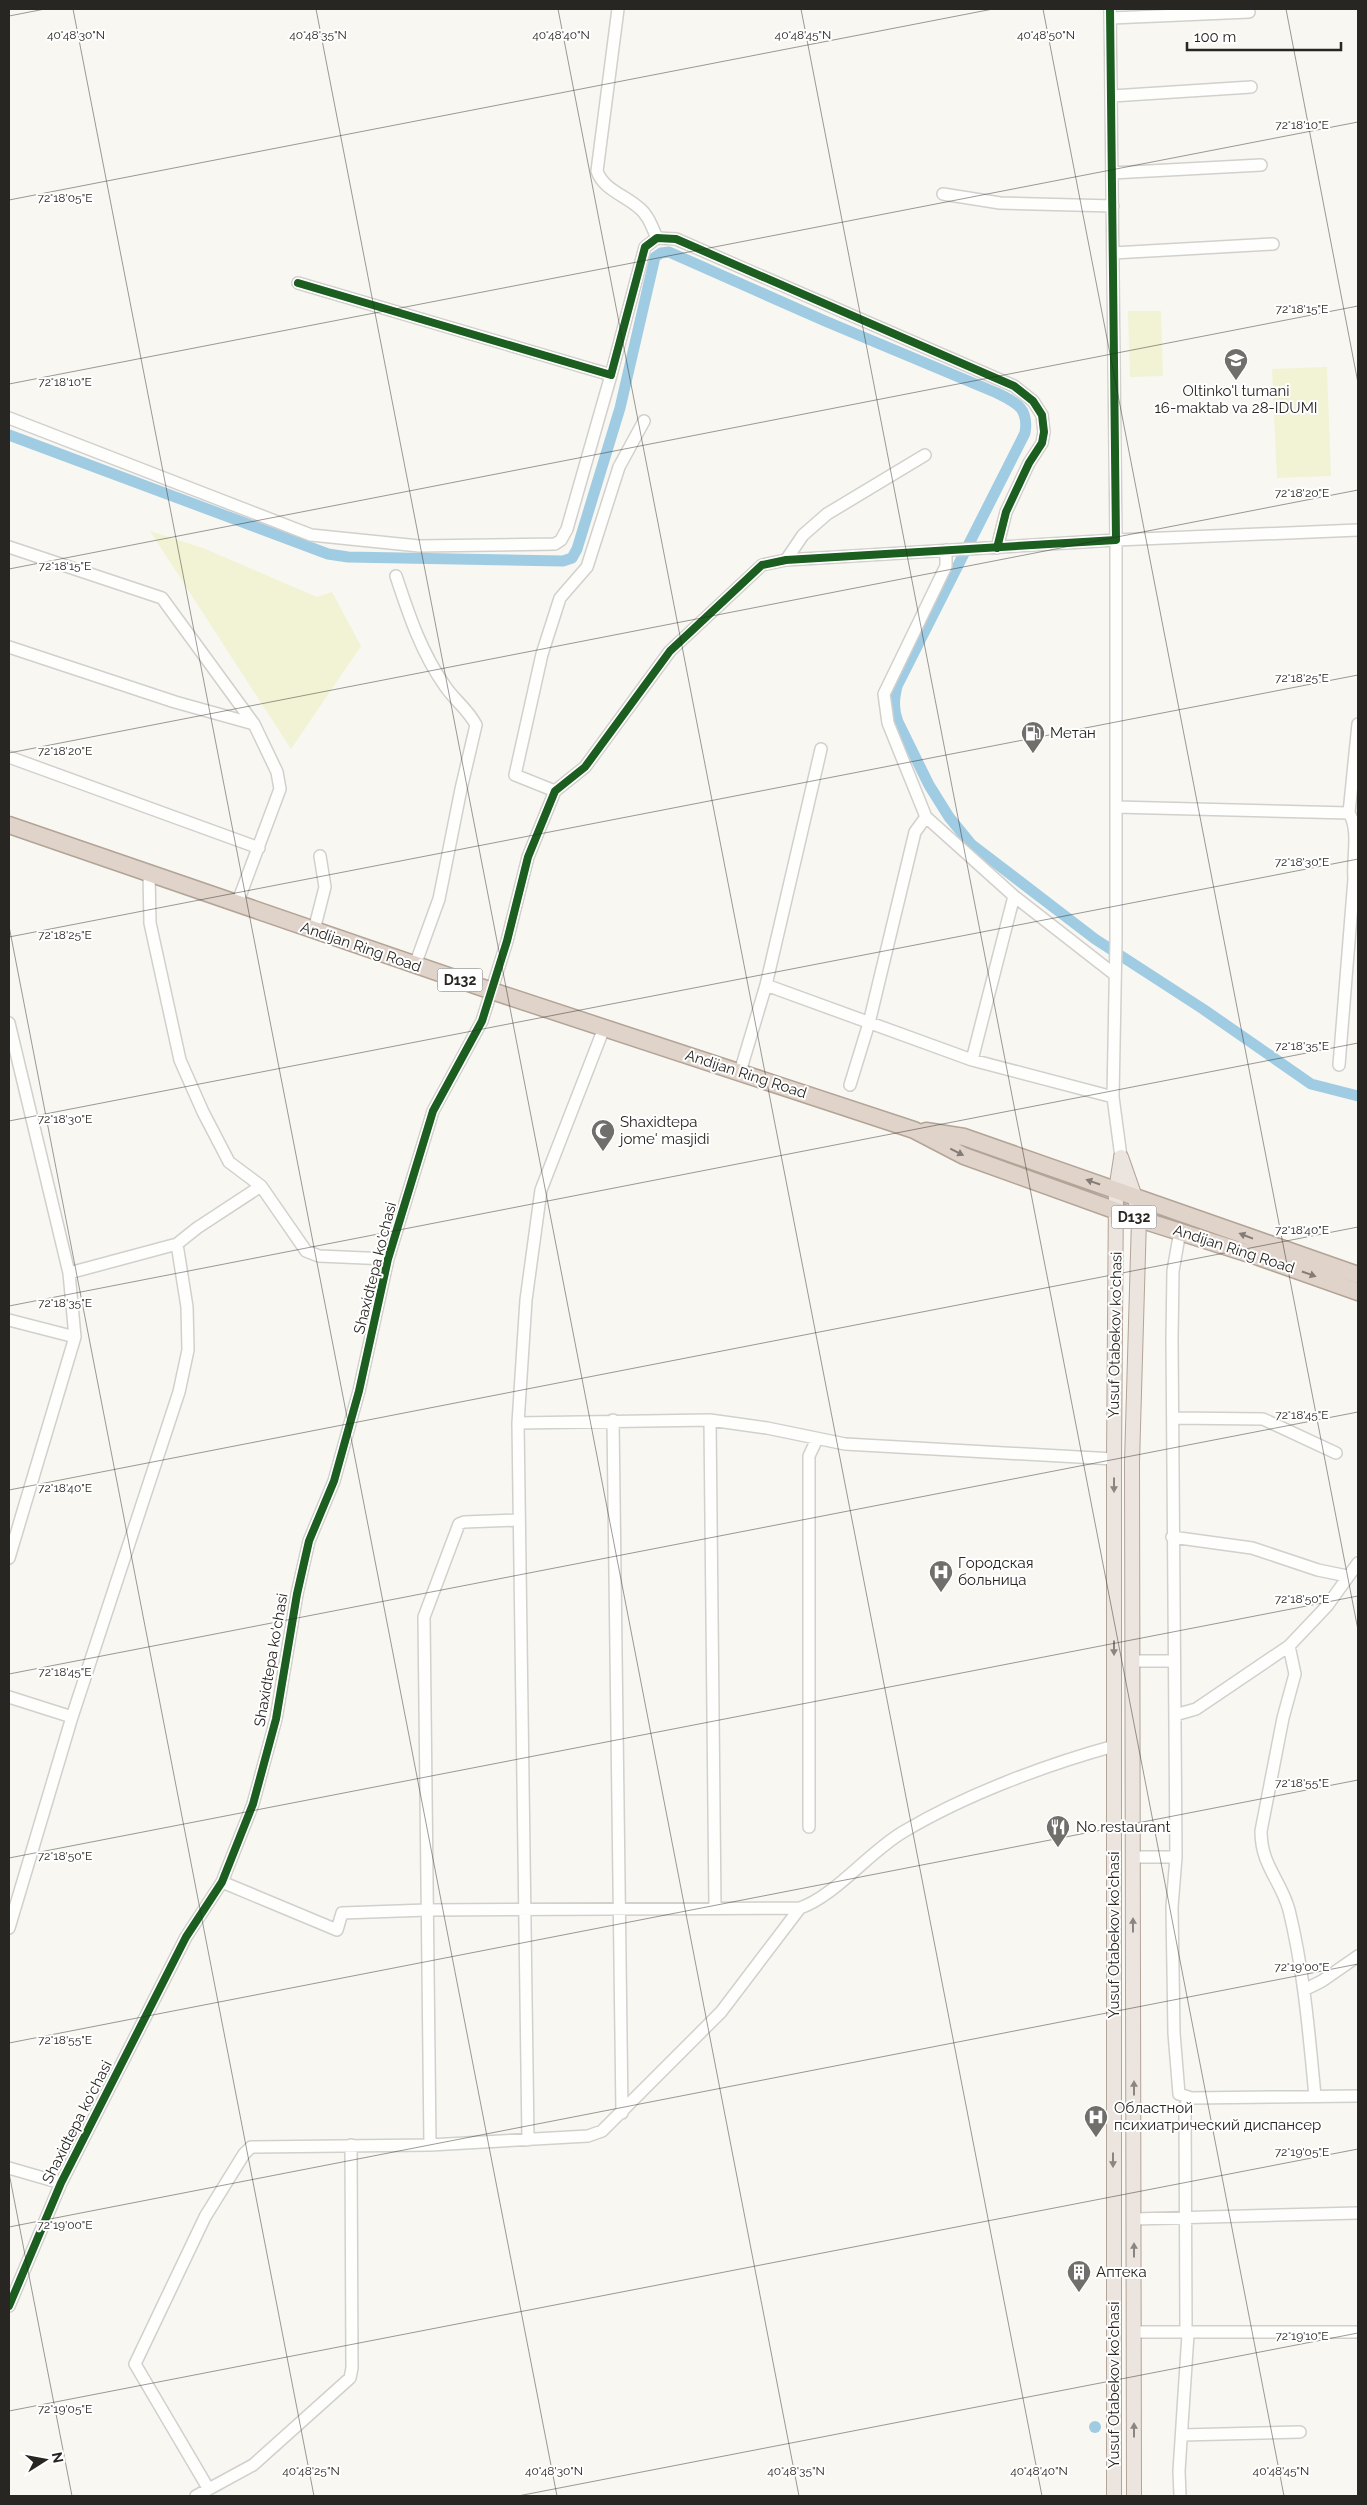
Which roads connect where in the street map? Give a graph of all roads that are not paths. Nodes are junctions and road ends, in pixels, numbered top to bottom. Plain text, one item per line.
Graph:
1 (618, 9) edge
2 (1249, 12) dead end
3 (1111, 13) edge
4 (1252, 87) dead end
5 (1112, 96) junction
6 (1262, 165) dead end
7 (1112, 173) junction
8 (943, 194) dead end
9 (1113, 206) junction
10 (657, 238) junction
11 (1273, 244) dead end
12 (1113, 253) junction
13 (298, 283) dead end
14 (611, 374) junction
15 (9, 418) edge
16 (644, 421) dead end
17 (926, 455) dead end
18 (1358, 530) edge
19 (1116, 540) junction
20 (9, 547) edge
21 (993, 548) junction
22 (950, 549) junction
23 (786, 560) junction
24 (396, 576) dead end
25 (9, 647) edge
26 (254, 724) junction
27 (1358, 724) edge
28 (821, 749) dead end
29 (9, 757) edge
30 (555, 791) junction
31 (1116, 807) junction
32 (1348, 813) junction
33 (926, 817) junction
34 (9, 825) edge
35 (259, 848) junction
36 (320, 856) dead end
37 (149, 874) junction
38 (1356, 879) edge
39 (1014, 896) junction
40 (237, 904) junction
41 (314, 930) junction
42 (416, 965) junction
43 (1114, 971) junction
44 (766, 985) junction
45 (492, 991) junction
46 (9, 1022) edge
47 (869, 1023) junction
48 (604, 1028) junction
49 (972, 1060) junction
50 (1339, 1065) dead end
51 (740, 1072) junction
52 (850, 1084) dead end
53 (1113, 1097) junction
54 (914, 1130) junction
55 (1121, 1157) junction
56 (261, 1186) junction
57 (1116, 1190) junction
58 (1136, 1197) junction
59 (1116, 1210) junction
60 (1139, 1219) junction
61 (1180, 1231) junction
62 (177, 1244) junction
63 (388, 1259) junction
64 (69, 1272) junction
65 (1358, 1275) edge
66 (1358, 1292) edge
67 (9, 1320) edge
68 (75, 1337) junction
69 (1174, 1418) junction
70 (613, 1420) junction
71 (710, 1420) junction
72 (518, 1422) junction
73 (817, 1439) junction
74 (1336, 1453) dead end
75 (1114, 1459) junction
76 (519, 1520) junction
77 (1172, 1537) junction
78 (9, 1558) edge
79 (1358, 1563) edge
80 (1347, 1576) junction
81 (1289, 1646) junction
82 (1132, 1661) junction
83 (1174, 1661) junction
84 (9, 1697) edge
85 (1175, 1715) junction
86 (72, 1717) junction
87 (1114, 1746) junction
88 (809, 1827) dead end
89 (1132, 1857) junction
90 (1176, 1857) junction
91 (222, 1882) junction
92 (715, 1908) junction
93 (800, 1908) junction
94 (619, 1909) junction
95 (427, 1910) junction
96 (523, 1910) junction
97 (9, 1928) edge
98 (1358, 1956) edge
99 (1304, 1990) junction
100 (1316, 2096) junction
101 (1358, 2096) edge
102 (1191, 2098) junction
103 (622, 2113) junction
104 (528, 2140) junction
105 (351, 2145) junction
106 (430, 2145) junction
107 (9, 2168) edge
108 (61, 2183) junction
109 (1358, 2213) edge
110 (1184, 2216) junction
111 (1134, 2219) junction
112 (9, 2306) edge
113 (1134, 2332) junction
114 (1358, 2332) edge
115 (1188, 2334) junction
116 (1300, 2432) dead end
117 (1182, 2435) junction
118 (1114, 2457) junction
119 (1134, 2457) junction
120 (208, 2488) junction
121 (196, 2496) edge
122 (1114, 2496) edge
123 (1134, 2496) edge
124 (1180, 2496) edge

1 - 10 street
2 - 3 street
3 - 5 street
4 - 5 street
5 - 7 street
6 - 7 street
7 - 9 street
8 - 9 street
9 - 12 street
10 - 14 street
10 - 21 street
11 - 12 street
12 - 19 street
13 - 14 street
14 - 15 street
16 - 30 street
17 - 23 street
18 - 19 street
19 - 21 street
19 - 31 street
20 - 26 street
21 - 22 street
22 - 23 street
22 - 33 street
23 - 30 street
24 - 42 street
25 - 26 street
26 - 35 street
27 - 32 street
28 - 44 street
29 - 35 street
30 - 45 street, Shaxidtepa ko'chasi
31 - 32 street
31 - 43 street
32 - 38 street
33 - 39 street
33 - 47 street
34 - 37 highway, Andijan Ring Road / D132
35 - 40 street
36 - 41 street
37 - 40 highway, Andijan Ring Road / D132
37 - 56 street
38 - 50 street
39 - 43 street
39 - 49 street
40 - 41 highway, Andijan Ring Road / D132
41 - 42 highway, Andijan Ring Road / D132
42 - 45 highway, Andijan Ring Road / D132
43 - 53 street
44 - 47 street
44 - 51 street
45 - 48 highway, Andijan Ring Road / D132
45 - 63 street, Shaxidtepa ko'chasi
46 - 64 street
47 - 49 street
47 - 52 street
48 - 51 highway, Andijan Ring Road / D132
48 - 72 street
49 - 53 street
51 - 54 highway, Andijan Ring Road / D132
53 - 55 street
57 -> 54 highway, Andijan Ring Road / D132
54 -> 59 highway, Andijan Ring Road / D132
55 - 57 main road, Yusuf Otabekov ko'chasi
55 - 58 main road, Yusuf Otabekov ko'chasi
56 - 62 street
56 - 63 street
57 - 58 highway, Andijan Ring Road / D132
57 - 59 main road, Yusuf Otabekov ko'chasi
58 - 60 main road, Yusuf Otabekov ko'chasi
65 -> 58 highway, Andijan Ring Road / D132
59 - 60 highway, Andijan Ring Road / D132
59 - 75 main road, Yusuf Otabekov ko'chasi
60 - 61 highway, Andijan Ring Road / D132
60 - 82 main road, Yusuf Otabekov ko'chasi
61 -> 66 highway, Andijan Ring Road / D132
61 - 69 street
62 - 64 street
62 - 86 street
63 - 91 street, Shaxidtepa ko'chasi
64 - 68 street
67 - 68 street
68 - 78 street
69 - 74 street
69 - 77 street
70 - 71 street
70 - 72 street
70 - 94 street
71 - 73 street
71 - 92 street
72 - 76 street
73 - 75 street
73 - 88 street
75 -> 87 main road, Yusuf Otabekov ko'chasi
76 - 95 street
76 - 96 street
77 - 80 street
77 - 83 street
79 - 80 street
80 - 81 street
81 - 85 street
81 - 99 street
82 - 83 street
82 - 89 main road, Yusuf Otabekov ko'chasi
83 - 85 street
84 - 86 street
85 - 90 street
86 - 97 street
87 - 93 street
87 -> 118 main road, Yusuf Otabekov ko'chasi
89 - 90 street
111 -> 89 main road, Yusuf Otabekov ko'chasi
90 - 102 street
91 - 95 street
91 - 108 street, Shaxidtepa ko'chasi
92 - 93 street
92 - 94 street
93 - 103 street
94 - 96 street
94 - 103 street
95 - 96 street
95 - 106 street
96 - 104 street
98 - 99 street
99 - 100 street
100 - 101 street
100 - 102 street
102 - 110 street
103 - 104 street
104 - 106 street
105 - 106 street
105 - 120 street
105 - 120 street
107 - 108 street, Shaxidtepa ko'chasi
108 - 112 street, Shaxidtepa ko'chasi
109 - 110 street
110 - 111 street
110 - 115 street
113 -> 111 main road, Yusuf Otabekov ko'chasi
113 - 115 street
119 -> 113 main road, Yusuf Otabekov ko'chasi
114 - 115 street
115 - 117 street
116 - 117 street
117 - 124 street
118 - 119 main road
118 - 122 main road, Yusuf Otabekov ko'chasi
119 - 123 main road, Yusuf Otabekov ko'chasi
120 - 121 street

